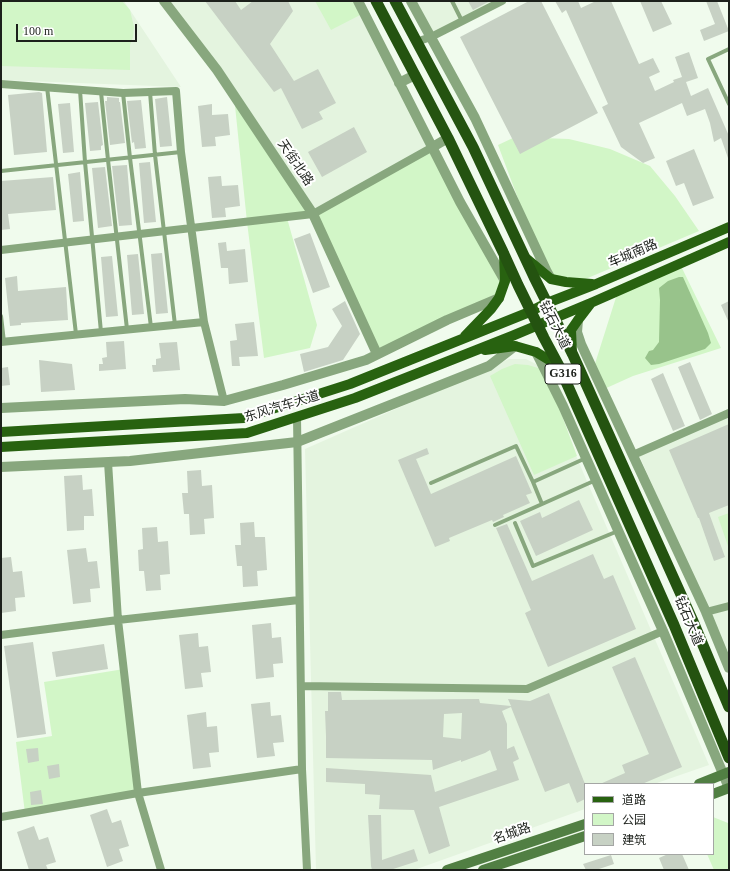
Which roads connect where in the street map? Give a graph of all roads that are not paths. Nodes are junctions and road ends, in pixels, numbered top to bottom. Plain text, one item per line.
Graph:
1 (164, 1) edge
2 (358, 1) edge
3 (376, 1) edge
4 (395, 1) edge
5 (411, 1) edge
6 (452, 1) edge
7 (502, 1) edge
8 (462, 21) junction
9 (431, 37) junction
10 (416, 42) junction
11 (729, 49) edge
12 (415, 75) junction
13 (399, 83) junction
14 (1, 84) edge
15 (47, 87) junction
16 (80, 89) junction
17 (101, 91) junction
18 (123, 92) junction
19 (150, 92) junction
20 (729, 104) edge
21 (479, 127) junction
22 (448, 138) junction
23 (431, 148) junction
24 (181, 152) junction
25 (475, 152) junction
26 (155, 155) junction
27 (130, 158) junction
28 (108, 160) junction
29 (85, 162) junction
30 (56, 165) junction
31 (1, 171) edge
32 (313, 214) junction
33 (729, 226) edge
34 (191, 228) junction
35 (164, 231) junction
36 (140, 234) junction
37 (116, 237) junction
38 (92, 240) junction
39 (729, 242) edge
40 (65, 243) junction
41 (1, 250) edge
42 (504, 252) junction
43 (526, 260) junction
44 (551, 279) junction
45 (505, 281) junction
46 (596, 284) junction
47 (499, 298) junction
48 (593, 302) junction
49 (547, 303) junction
50 (531, 311) junction
51 (1, 316) edge
52 (554, 318) junction
53 (578, 320) junction
54 (204, 322) junction
55 (175, 325) junction
56 (537, 325) junction
57 (151, 327) junction
58 (127, 330) junction
59 (101, 332) junction
60 (76, 335) junction
61 (463, 339) junction
62 (2, 342) edge
63 (515, 346) junction
64 (472, 352) junction
65 (536, 352) junction
66 (377, 354) junction
67 (572, 355) junction
68 (559, 366) junction
69 (224, 401) junction
70 (1, 408) edge
71 (729, 413) edge
72 (297, 417) junction
73 (1, 432) edge
74 (297, 442) junction
75 (1, 447) edge
76 (633, 455) junction
77 (586, 458) junction
78 (108, 462) junction
79 (603, 464) junction
80 (1, 467) edge
81 (596, 480) junction
82 (533, 482) junction
83 (431, 483) dead end
84 (542, 504) junction
85 (515, 523) dead end
86 (495, 525) dead end
87 (617, 527) junction
88 (300, 600) junction
89 (729, 606) edge
90 (706, 612) junction
91 (692, 619) junction
92 (118, 620) junction
93 (674, 625) junction
94 (663, 632) junction
95 (1, 635) edge
96 (729, 668) edge
97 (301, 686) junction
98 (729, 707) edge
99 (729, 758) edge
100 (302, 769) junction
101 (726, 773) edge
102 (701, 783) edge
103 (729, 788) edge
104 (138, 793) junction
105 (714, 794) edge
106 (1, 817) edge
107 (584, 824) edge
108 (584, 836) edge
109 (161, 870) edge
110 (307, 870) edge
111 (448, 870) edge
112 (483, 870) edge

1 - 32 street, 天街北路
2 - 13 street
3 - 12 highway, 钻石大道 / G316
4 - 10 highway, 钻石大道 / G316
5 - 9 street
6 - 8 lane
7 - 8 street
8 - 9 street
9 - 10 street
9 - 21 street
10 - 25 highway, 钻石大道 / G316
11 - 20 lane
12 - 13 street
12 - 22 highway, 钻石大道 / G316
13 - 23 street
14 - 15 street
15 - 16 street
15 - 30 lane
16 - 17 street
16 - 29 lane
17 - 18 street
17 - 28 lane
18 - 19 street
18 - 27 lane
19 - 24 street
19 - 26 lane
21 - 25 street
21 - 44 street
22 - 23 street
22 - 42 highway, 钻石大道 / G316
23 - 32 street
23 - 45 street
24 - 26 lane
24 - 34 street
25 - 43 highway, 钻石大道 / G316
26 - 27 lane
26 - 35 lane
27 - 28 lane
27 - 36 lane
28 - 29 lane
28 - 37 lane
29 - 30 lane
29 - 38 lane
30 - 31 lane
30 - 40 lane
32 - 34 street
32 - 66 street, 天街北路
33 - 46 main road, 车城南路
34 - 35 street
34 - 54 street
35 - 36 street
35 - 55 lane
36 - 37 street
36 - 57 lane
37 - 38 street
37 - 58 lane
38 - 40 street
38 - 59 lane
39 - 48 main road
40 - 41 street
40 - 60 lane
42 - 45 main road
42 - 50 highway, 钻石大道 / G316
43 - 44 main road
43 - 49 highway, 钻石大道 / G316
44 - 46 main road
45 - 47 main road
46 - 49 main road, 车城南路
47 - 61 main road
47 - 66 street
48 - 52 main road
48 - 53 main road
49 - 50 main road, 东风汽车大道
49 - 52 highway, 钻石大道 / G316
50 - 56 highway, 钻石大道 / G316
50 - 61 main road, 东风汽车大道
51 - 62 lane
52 - 56 main road, 东风汽车大道
52 - 67 highway, 钻石大道 / G316
53 - 67 main road
53 - 76 street
54 - 55 street
54 - 69 street
55 - 57 street
56 - 64 main road, 东风汽车大道
56 - 68 highway, 钻石大道 / G316
57 - 58 street
58 - 59 street
59 - 60 street
60 - 62 street
61 - 73 main road, 东风汽车大道
63 - 64 main road
63 - 65 main road
63 - 74 street
64 - 72 main road, 东风汽车大道
65 - 68 main road
65 - 77 street
66 - 69 street
67 - 91 highway, 钻石大道 / G316
68 - 79 highway, 钻石大道 / G316
69 - 70 street
71 - 76 street
72 - 74 street
72 - 75 main road, 东风汽车大道
74 - 78 street
74 - 88 street
76 - 90 street
77 - 81 street
77 - 82 lane
78 - 80 street
78 - 92 street
79 - 87 street
79 - 93 highway, 钻石大道 / G316
81 - 84 lane
81 - 87 street
82 - 83 lane
82 - 84 lane
84 - 86 lane
85 - 87 lane
87 - 94 street
88 - 92 street
88 - 97 street
89 - 90 street
90 - 91 street
90 - 96 street
91 - 98 highway, 钻石大道 / G316
92 - 95 street
92 - 104 street
93 - 94 street
93 - 99 highway, 钻石大道 / G316
94 - 97 street
94 - 101 street
97 - 100 street
100 - 104 street
100 - 110 street
101 - 102 main road
101 - 103 street
103 - 105 main road
104 - 106 street
104 - 109 street
107 - 111 main road, 名城路
108 - 112 main road, 名城路

